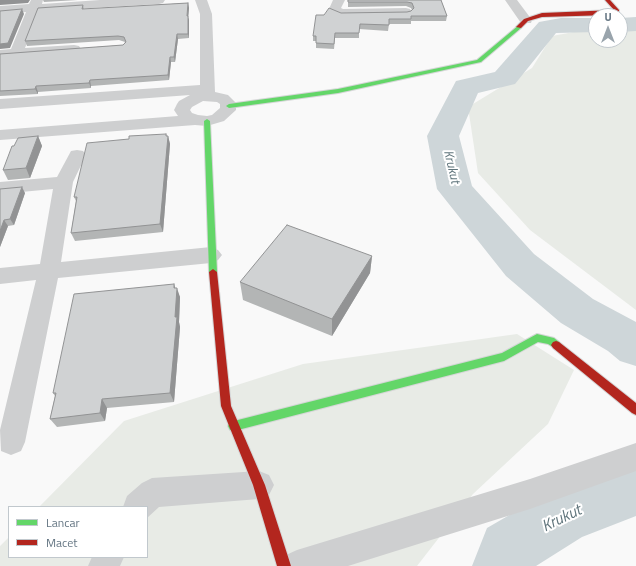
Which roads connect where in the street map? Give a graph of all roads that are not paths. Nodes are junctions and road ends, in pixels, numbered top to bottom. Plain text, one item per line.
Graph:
1 (159, 0) edge
2 (201, 0) edge
3 (339, 0) edge
4 (511, 0) edge
5 (607, 0) edge
6 (36, 4) edge
7 (0, 10) edge
8 (406, 12) edge
9 (526, 20) junction
10 (87, 48) edge
11 (16, 53) junction
12 (0, 54) edge
13 (207, 92) junction
14 (189, 101) junction
15 (0, 104) edge
16 (229, 106) junction
17 (0, 115) edge
18 (201, 120) junction
19 (0, 135) edge
20 (77, 155) dead end
21 (64, 182) junction
22 (0, 188) edge
23 (211, 255) junction
24 (49, 271) junction
25 (0, 276) edge
26 (636, 410) edge
27 (234, 426) junction
28 (11, 442) dead end
29 (636, 457) edge
30 (259, 485) junction
31 (139, 506) edge
32 (284, 566) edge
33 (296, 566) edge

1 - 6 street
2 - 13 street
3 - 8 street
4 - 9 street
5 - 9 street
6 - 7 street
6 - 11 street
9 - 16 street
10 - 11 street
11 - 12 street
13 - 14 street
13 - 15 street
13 - 16 street
14 - 17 street
14 - 18 street
16 - 18 street
18 - 19 street
18 - 23 street
20 - 21 street
21 - 22 street
21 - 24 street
23 - 24 street
23 - 27 street
24 - 25 street
24 - 28 street
26 - 27 street
27 - 30 street
29 - 33 street
30 - 31 street
30 - 32 street

